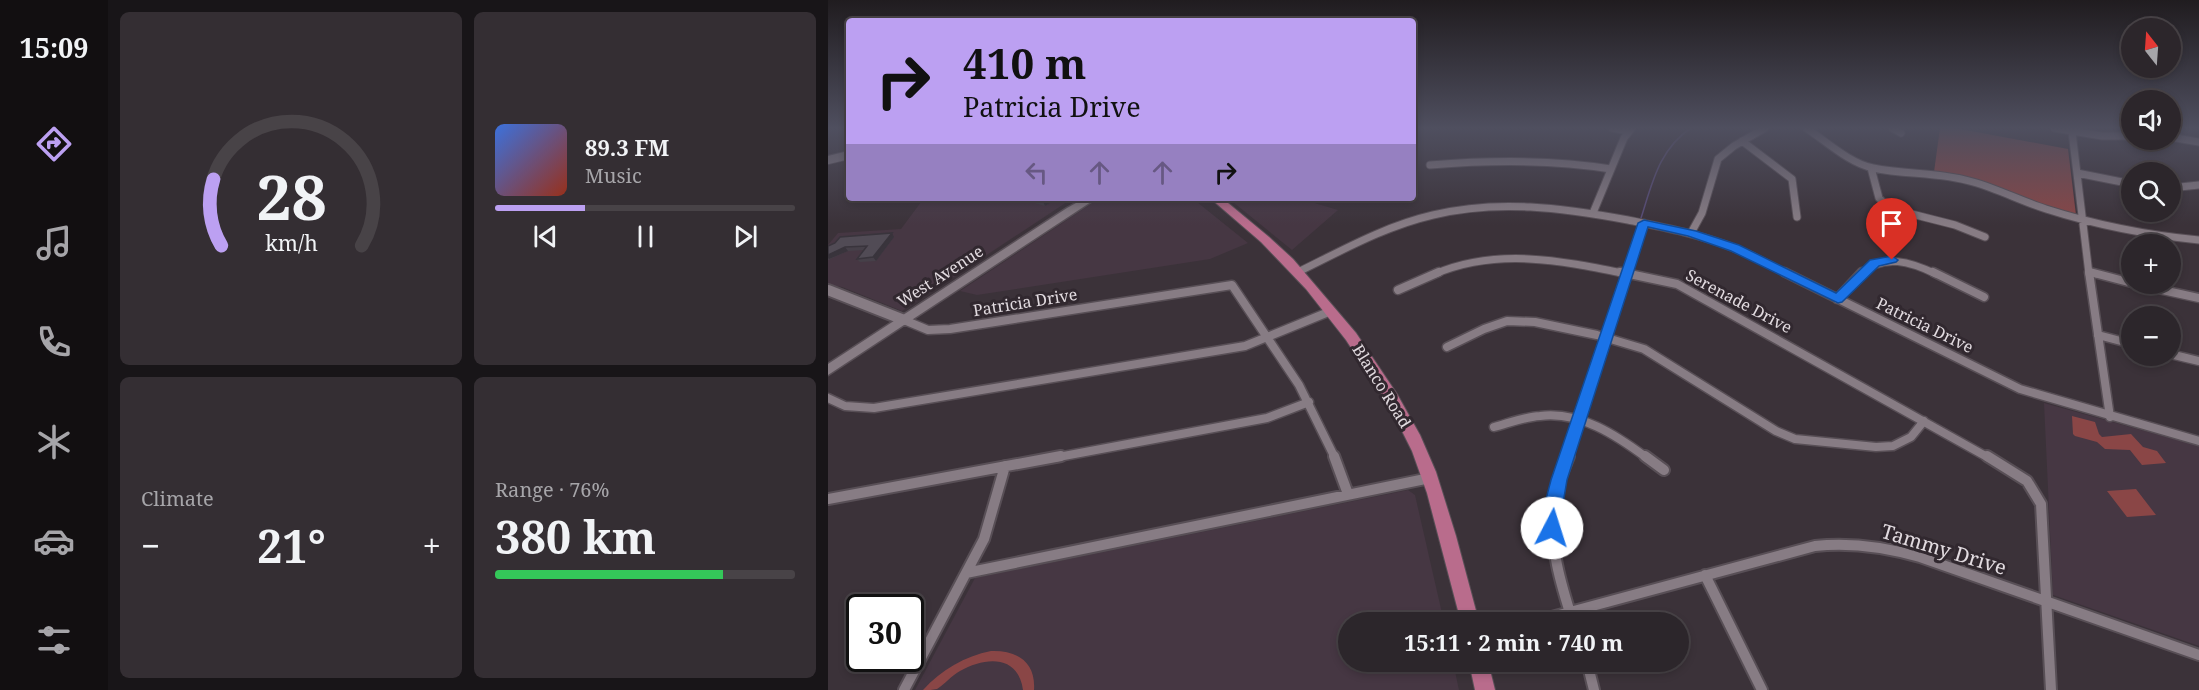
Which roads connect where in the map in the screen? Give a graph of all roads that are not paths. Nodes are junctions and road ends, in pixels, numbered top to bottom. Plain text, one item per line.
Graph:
1 (1498, 160) edge
2 (1539, 160) edge
3 (1615, 160) edge
4 (1718, 160) edge
5 (1769, 160) edge
6 (1854, 160) edge
7 (2075, 160) edge
8 (1430, 165) dead end
9 (1871, 168) junction
10 (1611, 169) junction
11 (2077, 173) junction
12 (2121, 182) edge
13 (2199, 185) edge
14 (2181, 187) edge
15 (1080, 201) edge
16 (1086, 201) edge
17 (1219, 201) edge
18 (1070, 210) junction
19 (1593, 213) junction
20 (1797, 217) dead end
21 (2083, 220) junction
22 (1644, 223) junction
23 (1691, 233) junction
24 (1985, 237) dead end
25 (2199, 240) edge
26 (1298, 272) junction
27 (2089, 272) junction
28 (1628, 274) junction
29 (2121, 280) edge
30 (828, 290) edge
31 (1398, 290) dead end
32 (2181, 294) edge
33 (1984, 297) dead end
34 (1838, 298) junction
35 (2199, 298) edge
36 (1331, 311) junction
37 (904, 320) junction
38 (2098, 336) junction
39 (1270, 337) junction
40 (1606, 338) junction
41 (2121, 341) edge
42 (1447, 347) dead end
43 (2181, 357) edge
44 (2199, 362) edge
45 (828, 370) edge
46 (828, 398) edge
47 (1309, 402) junction
48 (2110, 417) junction
49 (1579, 420) junction
50 (1924, 421) junction
51 (1494, 427) dead end
52 (2199, 441) edge
53 (1005, 466) junction
54 (1664, 470) dead end
55 (1430, 478) junction
56 (1348, 494) junction
57 (828, 499) edge
58 (966, 573) junction
59 (1705, 575) junction
60 (2046, 601) junction
61 (1467, 612) edge
62 (1570, 612) edge
63 (1588, 612) edge
64 (2199, 655) edge
65 (1481, 672) edge
66 (1590, 672) edge
67 (904, 690) edge
68 (1485, 690) edge
69 (1594, 690) edge
70 (1762, 690) edge
71 (2050, 690) edge

1 - 8 street
2 - 10 street
3 - 10 street
4 - 23 street
5 - 20 street
6 - 9 street
7 - 11 street
9 - 21 street
9 - 24 street
10 - 19 street
11 - 12 street
11 - 21 street
13 - 14 street
15 - 18 main road, West Avenue
16 - 18 main road, West Avenue
17 - 26 main road, Blanco Road
18 - 37 main road, West Avenue
19 - 22 street, Patricia Drive
19 - 26 street, Patricia Drive
21 - 25 street
21 - 27 street
22 - 23 street, Patricia Drive
22 - 28 street
23 - 34 street, Patricia Drive
26 - 36 main road, Blanco Road
27 - 29 street
27 - 38 street
28 - 31 street, Serenade Drive
28 - 40 street
28 - 50 street, Serenade Drive
30 - 37 street, Patricia Drive
32 - 35 street
33 - 34 street
34 - 48 street, Patricia Drive
36 - 39 street
36 - 55 main road, Blanco Road
37 - 39 street, Patricia Drive
37 - 45 main road, West Avenue
38 - 41 street
38 - 48 street
39 - 46 street
39 - 47 street
40 - 42 street
40 - 49 street
40 - 50 street
43 - 44 street
47 - 53 street
47 - 56 street
48 - 52 street, Patricia Drive
49 - 51 street
49 - 54 street
49 - 62 street
50 - 60 street, Serenade Drive
53 - 57 street
53 - 58 street
55 - 56 street
55 - 61 main road, Blanco Road
56 - 58 street
58 - 67 street
59 - 60 street, Tammy Drive
59 - 63 street, Tammy Drive
59 - 70 street
60 - 64 street, Tammy Drive
60 - 71 street
65 - 68 main road
66 - 69 street

